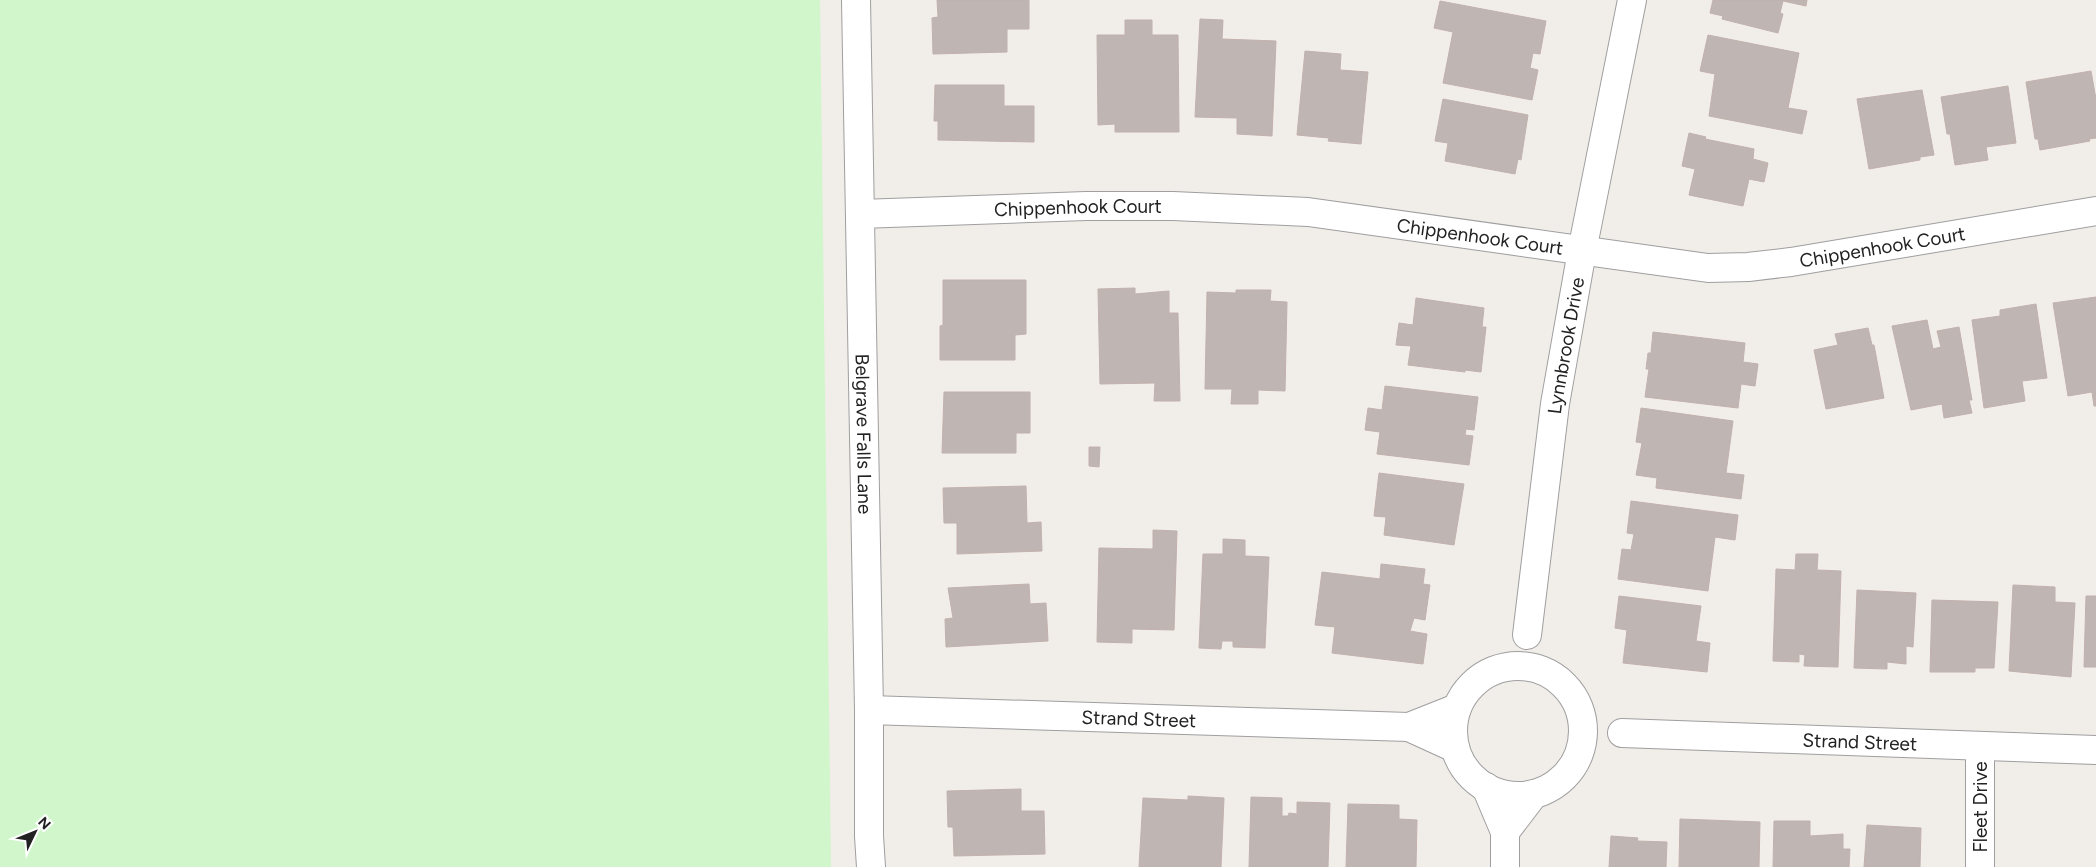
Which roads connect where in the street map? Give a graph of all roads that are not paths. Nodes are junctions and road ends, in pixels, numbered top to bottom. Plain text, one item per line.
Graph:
1 (856, 0) edge
2 (1632, 0) edge
3 (2096, 211) edge
4 (860, 214) junction
5 (1582, 251) junction
6 (1528, 635) junction
7 (1503, 668) junction
8 (1543, 671) junction
9 (1457, 708) junction
10 (869, 710) junction
11 (1580, 713) junction
12 (1409, 728) junction
13 (1622, 732) junction
14 (1980, 747) junction
15 (1455, 748) junction
16 (2096, 750) edge
17 (1579, 753) junction
18 (1486, 787) junction
19 (1534, 794) junction
20 (1505, 832) junction
21 (871, 867) edge
22 (1505, 867) edge
23 (1980, 867) edge

1 - 4 street, Belgrave Falls Lane
2 - 5 street, Lynnbrook Drive
3 - 5 street, Chippenhook Court
4 - 5 street, Chippenhook Court
4 - 10 street, Belgrave Falls Lane
5 - 6 street, Lynnbrook Drive
6 - 7 street
6 - 8 street, Lynnbrook Drive
7 - 8 street
7 - 9 street
8 - 11 street
9 - 12 street, Strand Street
9 - 15 street
10 - 12 street, Strand Street
10 - 21 street, Belgrave Falls Lane
11 - 13 street, Strand Street
11 - 17 street
12 - 15 street, Strand Street
13 - 14 street, Strand Street
13 - 17 street, Strand Street
14 - 16 street, Strand Street
14 - 23 street, Fleet Drive
15 - 18 street
17 - 19 street
18 - 19 street
18 - 20 street
19 - 20 street
20 - 22 street

